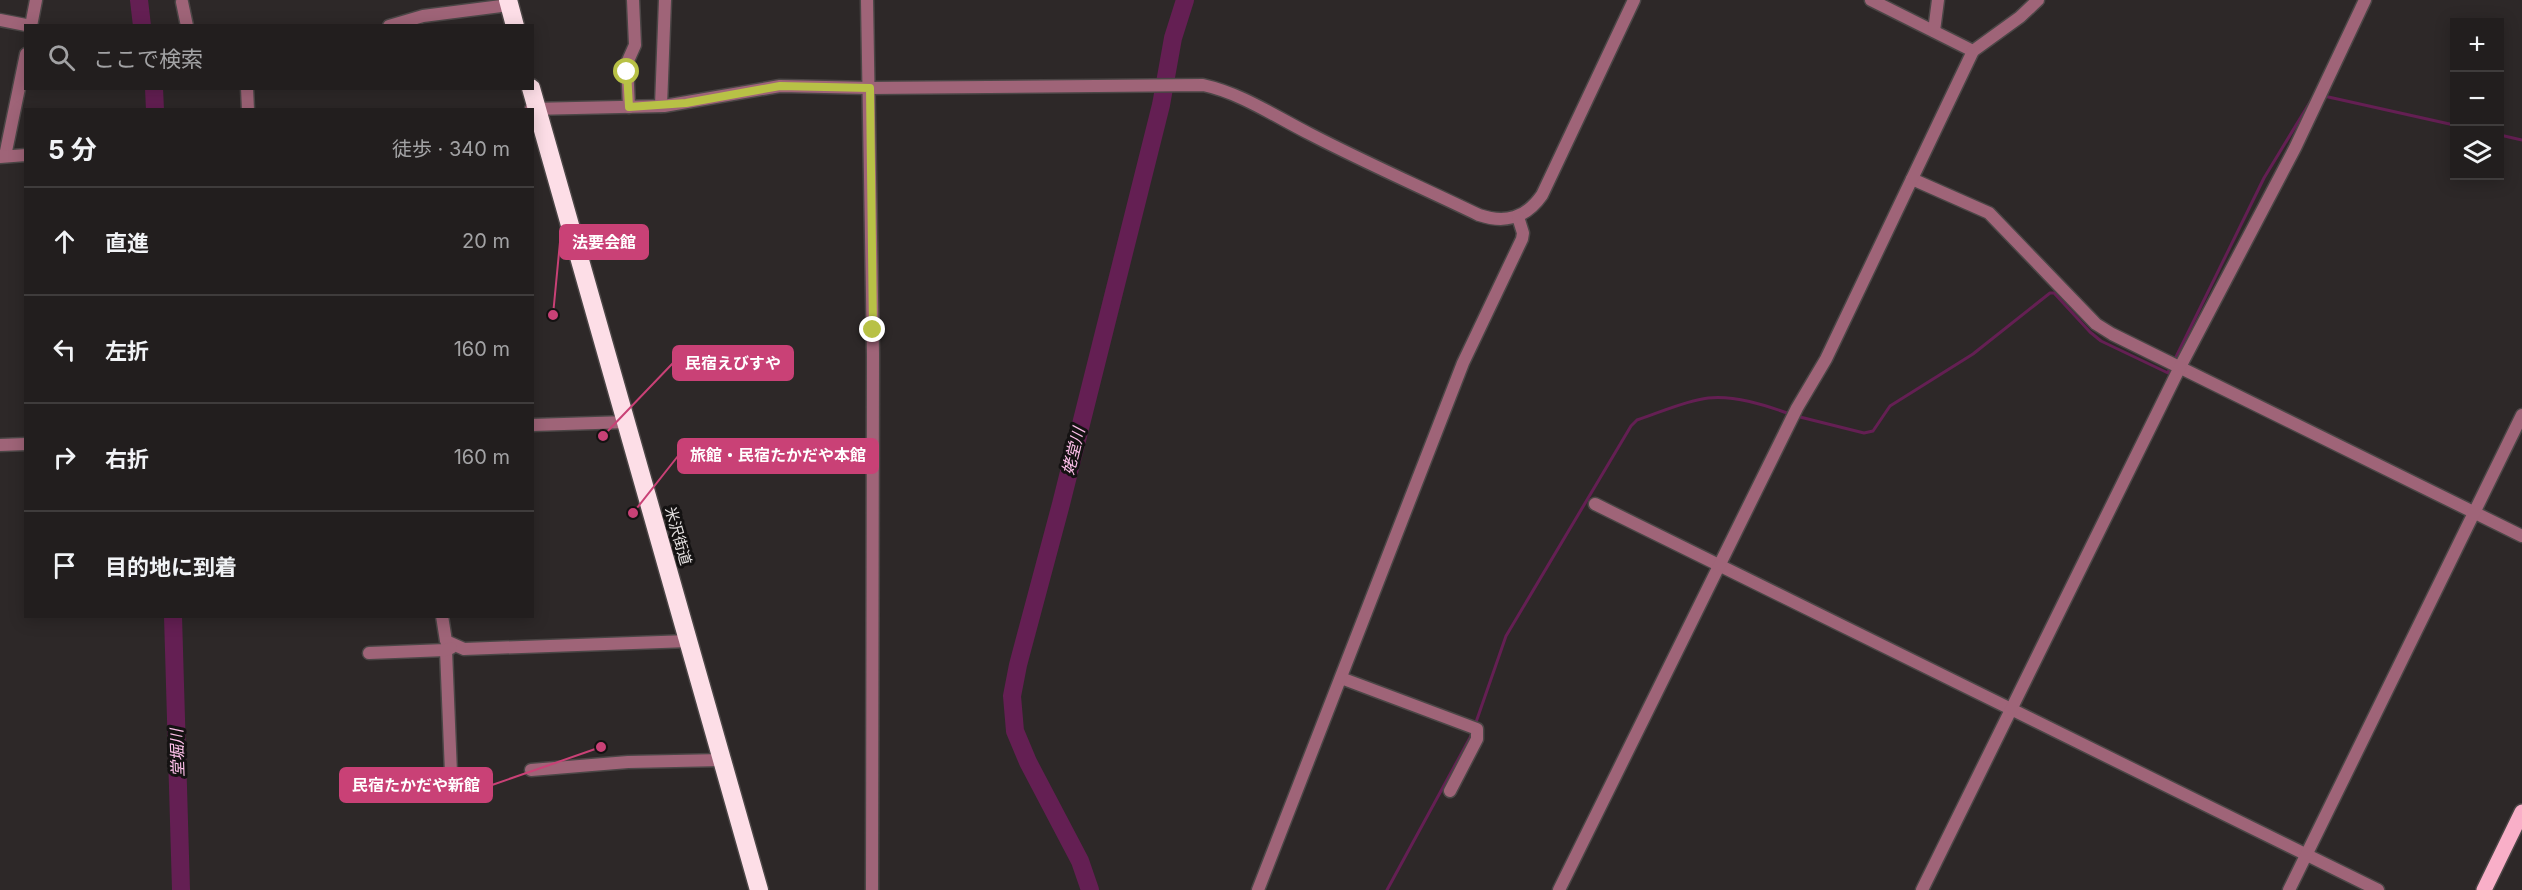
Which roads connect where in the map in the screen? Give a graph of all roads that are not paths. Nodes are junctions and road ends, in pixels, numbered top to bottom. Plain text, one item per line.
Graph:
1 (36, 0) edge
2 (633, 0) edge
3 (665, 0) edge
4 (867, 0) edge
5 (1634, 0) edge
6 (1871, 0) edge
7 (1938, 0) edge
8 (2038, 0) edge
9 (2365, 0) edge
10 (182, 2) dead end
11 (509, 2) edge
12 (0, 20) edge
13 (31, 24) edge
14 (187, 24) edge
15 (396, 24) edge
16 (514, 24) edge
17 (24, 25) edge
18 (1934, 31) junction
19 (1973, 51) junction
20 (24, 63) edge
21 (870, 88) junction
22 (247, 90) edge
23 (531, 90) edge
24 (661, 106) junction
25 (629, 107) junction
26 (248, 108) edge
27 (533, 108) edge
28 (534, 111) edge
29 (24, 156) edge
30 (2, 157) edge
31 (1912, 179) junction
32 (1518, 217) junction
33 (2180, 367) junction
34 (2522, 415) edge
35 (627, 422) junction
36 (534, 425) edge
37 (24, 444) edge
38 (0, 445) edge
39 (1595, 504) dead end
40 (2475, 512) junction
41 (2522, 536) edge
42 (1720, 567) junction
43 (442, 618) edge
44 (689, 641) junction
45 (450, 648) junction
46 (369, 654) dead end
47 (1341, 678) junction
48 (2011, 708) junction
49 (722, 760) junction
50 (531, 770) dead end
51 (451, 773) dead end
52 (1450, 791) dead end
53 (2522, 812) edge
54 (2306, 855) junction
55 (759, 890) edge
56 (872, 890) edge
57 (1258, 890) edge
58 (1559, 890) edge
59 (1922, 890) edge
60 (2289, 890) edge
61 (2378, 890) edge
62 (2484, 890) edge

1 - 13 street
2 - 25 street
3 - 24 street
4 - 21 street
5 - 32 street
6 - 18 street
7 - 18 street
8 - 19 street
9 - 33 street
10 - 14 street
11 - 15 street
11 - 16 highway
12 - 17 street
18 - 19 street
19 - 31 street
20 - 30 street
21 - 24 street
21 - 32 street
21 - 56 street
22 - 26 street
23 - 27 highway, 米沢街道
24 - 25 street
25 - 27 street
28 - 35 highway, 米沢街道
29 - 30 street
31 - 33 street
31 - 42 street
32 - 47 street
33 - 40 street
33 - 48 street
34 - 40 street
35 - 36 street
35 - 44 highway, 米沢街道
37 - 38 street
39 - 42 street
40 - 41 street
40 - 54 street
42 - 48 street
42 - 58 street
43 - 45 street
44 - 45 street
44 - 49 highway, 米沢街道
45 - 46 street
45 - 51 street
47 - 52 street
47 - 57 street
48 - 54 street
48 - 59 street
49 - 50 street
49 - 55 highway, 米沢街道
53 - 62 main road
54 - 60 street
54 - 61 street

